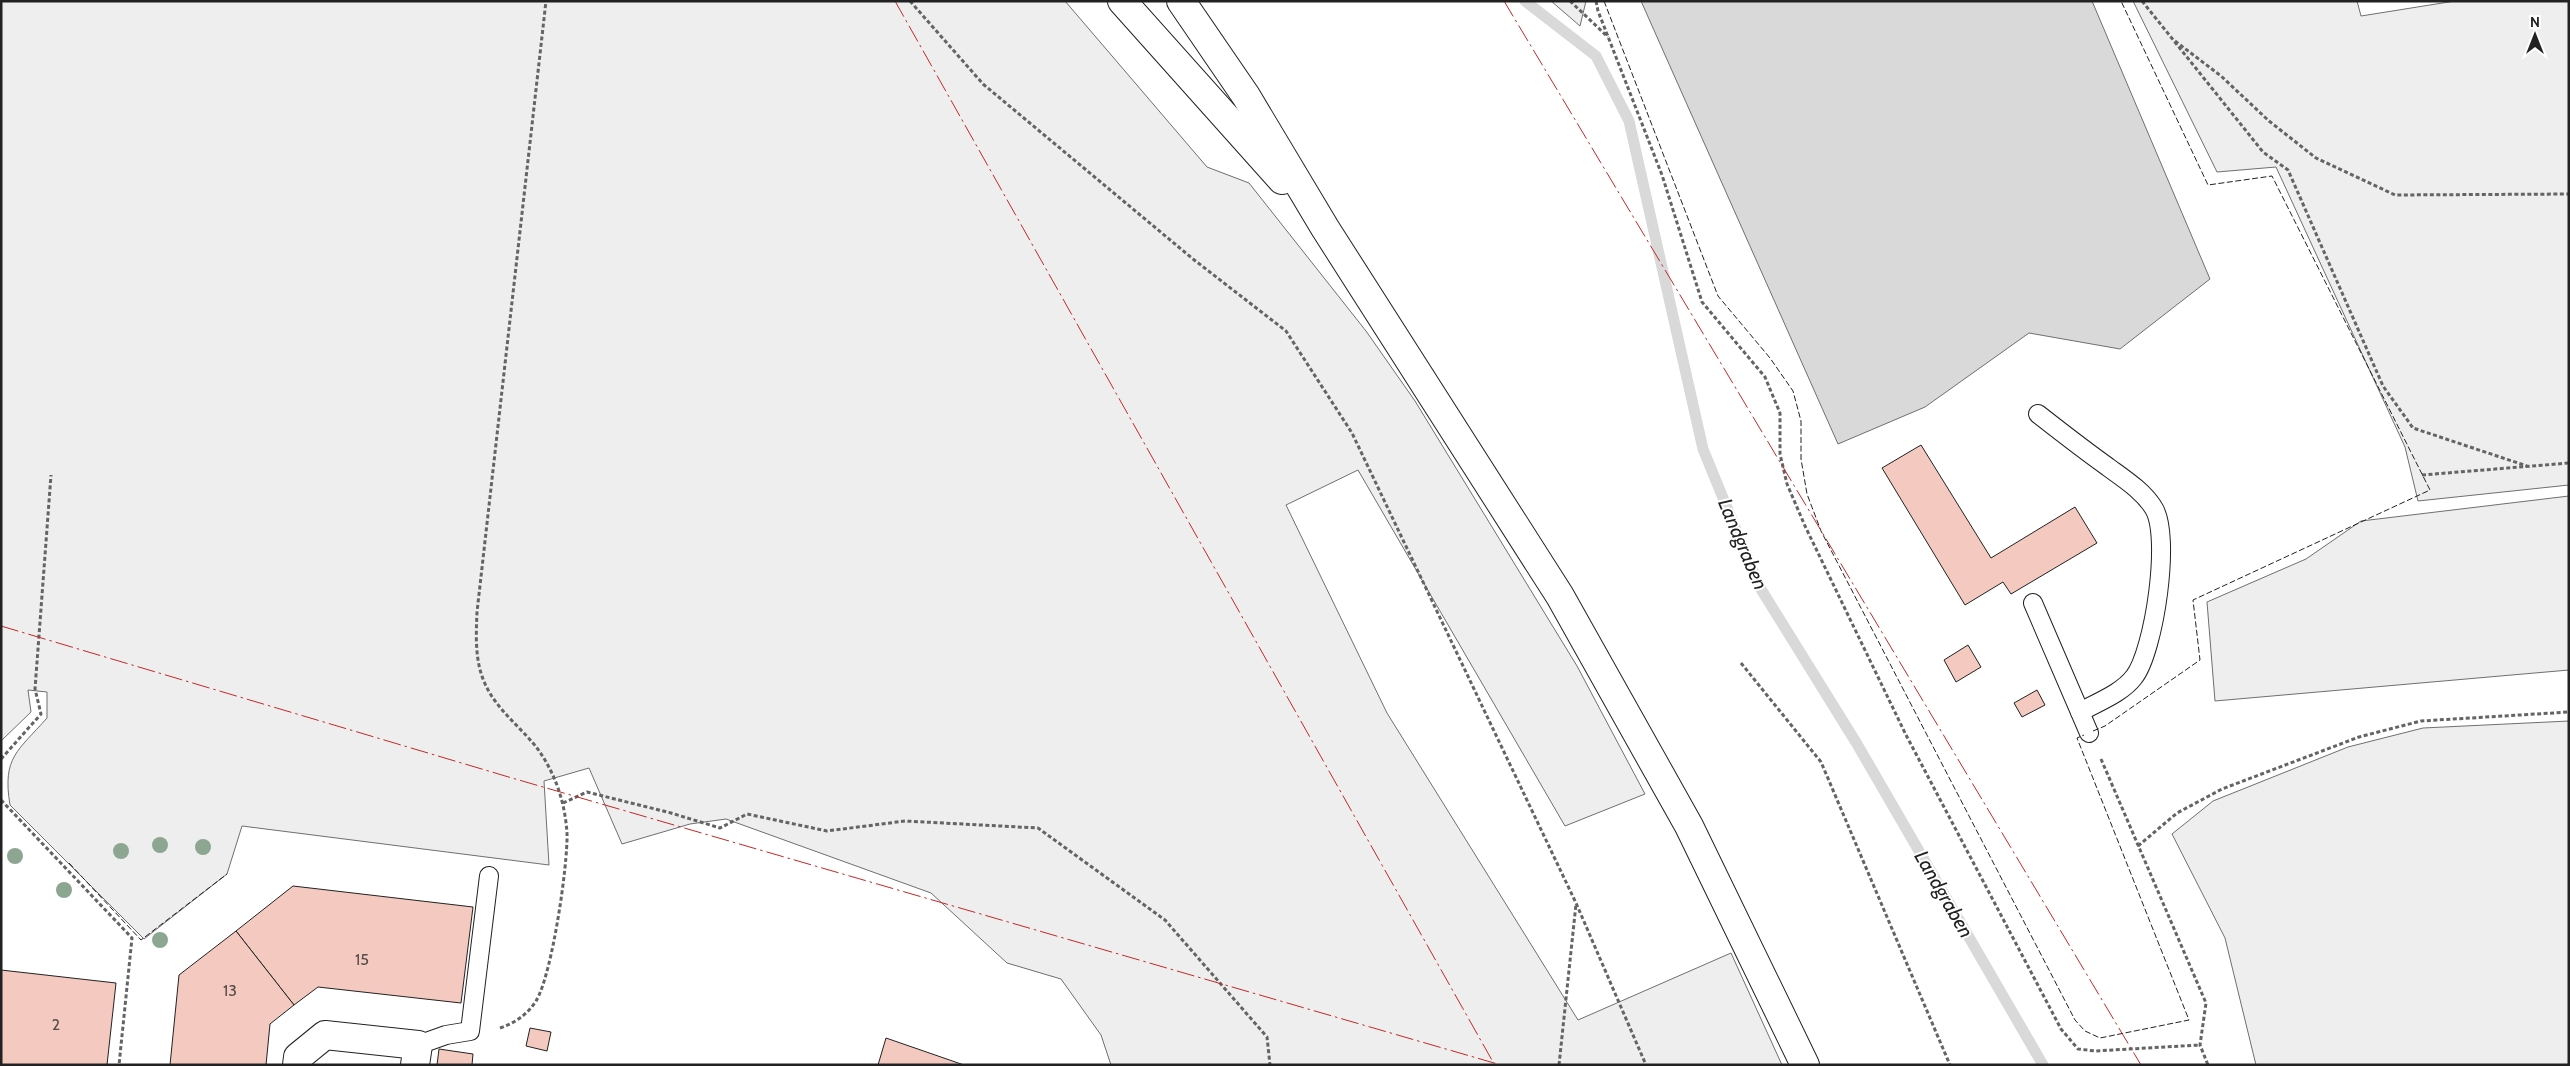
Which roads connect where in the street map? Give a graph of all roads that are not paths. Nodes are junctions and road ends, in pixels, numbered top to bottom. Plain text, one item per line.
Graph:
1 (1122, 1) edge
2 (1181, 1) edge
3 (1325, 228) junction
4 (2038, 414) dead end
5 (2033, 603) dead end
6 (2080, 712) junction
7 (2089, 733) road end
8 (489, 876) dead end
9 (417, 1055) edge
10 (298, 1065) edge
11 (1805, 1065) edge

1 - 3 main road
2 - 3 main road
3 - 11 main road
4 - 6 lane
5 - 6 lane
6 - 7 lane
8 - 9 lane
9 - 10 main road

